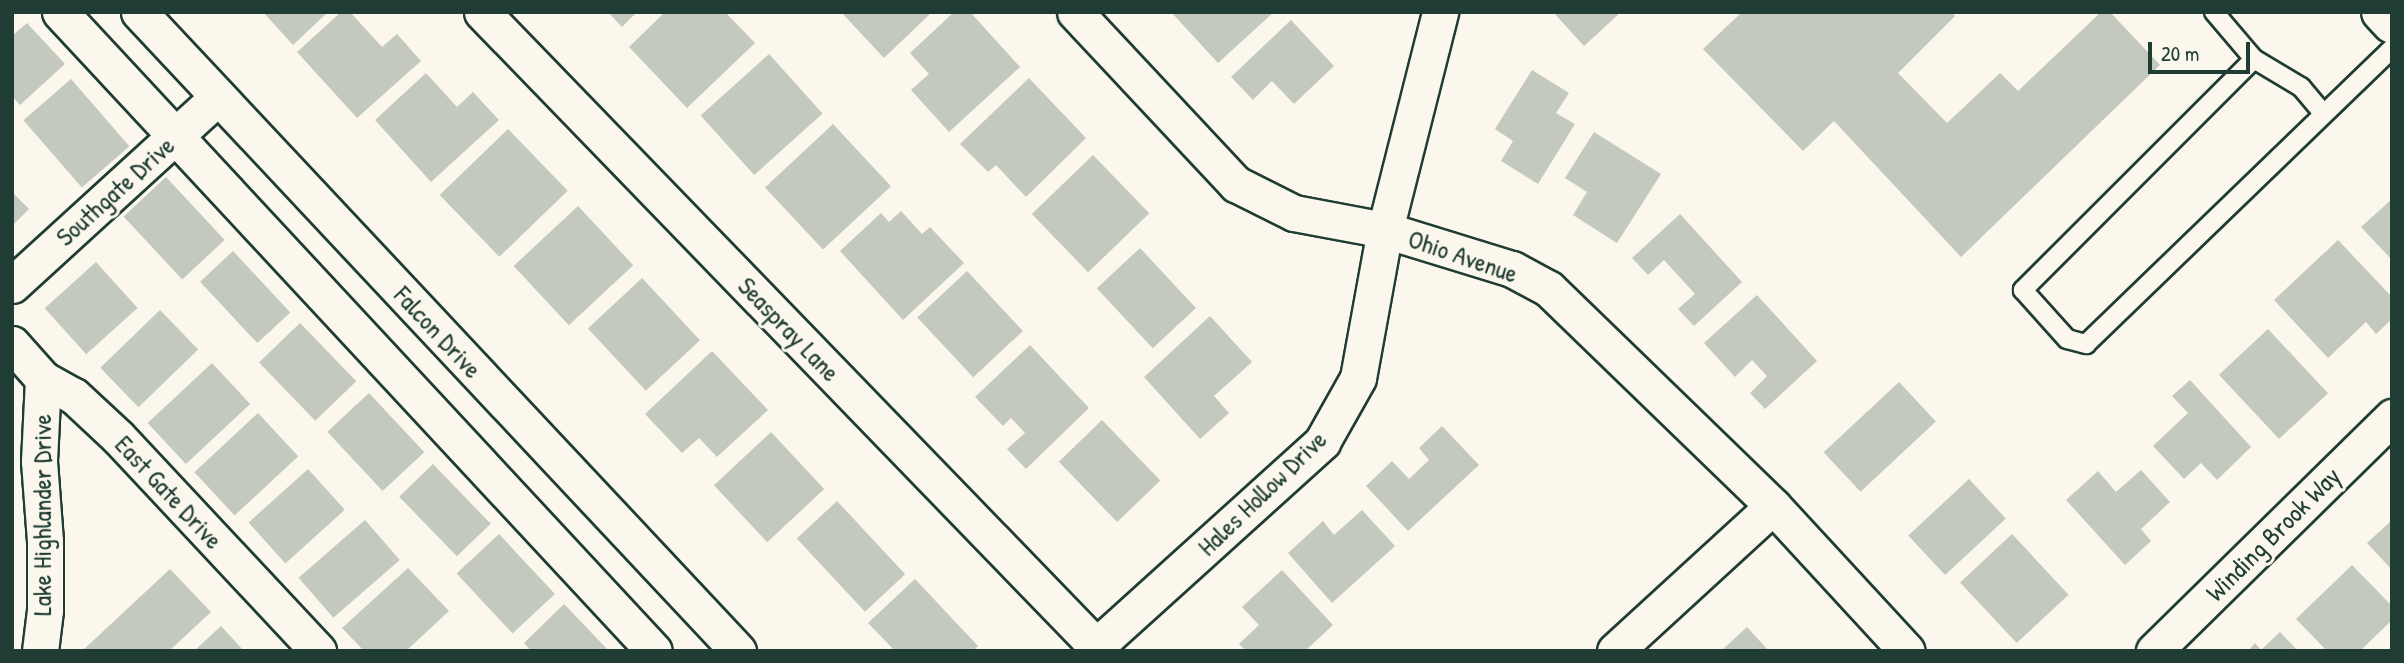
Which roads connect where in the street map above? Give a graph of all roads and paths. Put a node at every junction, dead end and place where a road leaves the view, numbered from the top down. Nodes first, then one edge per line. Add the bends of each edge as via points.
1 (60, 12) edge
2 (139, 12) edge
3 (482, 12) edge
4 (1075, 12) edge
5 (1440, 12) edge
6 (2214, 12) edge
7 (2381, 12) edge
8 (2392, 24) edge
9 (2392, 49) edge
10 (2254, 59) junction
11 (218, 97) junction
12 (2324, 114) junction
13 (175, 136) junction
14 (1385, 230) junction
15 (12, 285) edge
16 (12, 344) edge
17 (43, 379) junction
18 (2392, 417) edge
19 (1773, 506) junction
20 (1094, 648) edge
21 (40, 651) edge
22 (318, 651) edge
23 (654, 651) edge
24 (738, 651) edge
25 (1615, 651) edge
26 (1907, 651) edge
27 (2154, 651) edge

1 - 13 street
2 - 11 street, Falcon Drive
3 - 20 street, Seaspray Lane
4 - 14 street, Ohio Avenue via 1236,184 1294,213
5 - 14 street, Hales Hollow Drive
6 - 10 lane
7 - 8 street
9 - 12 lane
10 - 12 lane via 2301,87
10 - 12 lane via 2023,290 2067,339 2086,344
11 - 13 street, Southgate Drive
11 - 24 street, Falcon Drive
13 - 15 street, Southgate Drive
13 - 23 street
14 - 19 street, Ohio Avenue via 1512,269 1549,289
14 - 20 street, Hales Hollow Drive via 1358,378 1322,442
16 - 17 street, East Gate Drive
17 - 21 street, Lake Highlander Drive via 39,461 45,610
17 - 22 street, East Gate Drive via 74,396 118,437
18 - 27 street, Winding Brook Way
19 - 25 street
19 - 26 street, Ohio Avenue

